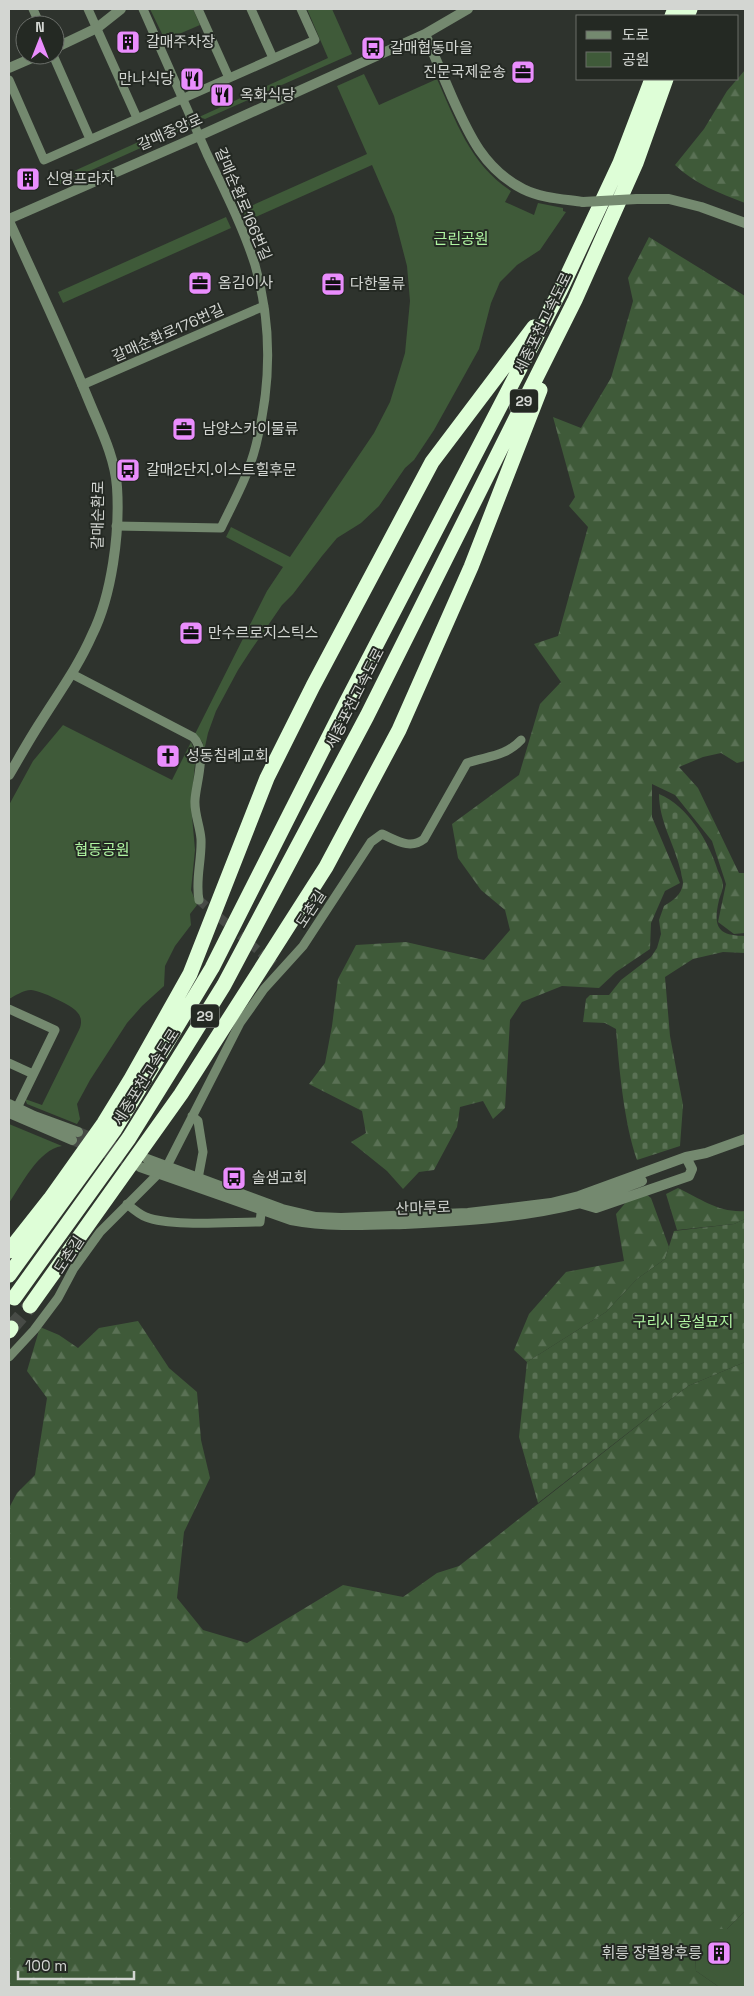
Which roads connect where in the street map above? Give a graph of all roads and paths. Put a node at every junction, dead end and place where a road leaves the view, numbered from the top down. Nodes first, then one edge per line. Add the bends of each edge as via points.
1 (88, 9) edge
2 (121, 9) edge
3 (143, 9) edge
4 (198, 9) edge
5 (251, 9) edge
6 (301, 9) edge
7 (468, 9) edge
8 (97, 28) junction
9 (425, 34) junction
10 (65, 43) edge
11 (273, 58) junction
12 (58, 65) edge
13 (229, 78) junction
14 (9, 80) edge
15 (652, 80) edge
16 (666, 80) edge
17 (182, 98) junction
18 (137, 118) junction
19 (200, 136) junction
20 (90, 139) junction
21 (9, 220) edge
22 (745, 223) edge
23 (560, 291) junction
24 (575, 300) junction
25 (264, 306) junction
26 (82, 385) junction
27 (116, 526) junction
28 (72, 674) junction
29 (521, 740) dead end
30 (9, 775) edge
31 (199, 900) dead end
32 (9, 1009) edge
33 (9, 1063) edge
34 (33, 1074) junction
35 (12, 1108) edge
36 (192, 1116) junction
37 (75, 1136) tunnel mouth
38 (745, 1139) edge
39 (688, 1160) junction
40 (167, 1166) junction
41 (158, 1174) junction
42 (197, 1183) junction
43 (127, 1204) junction
44 (262, 1206) junction
45 (9, 1251) edge
46 (9, 1275) edge
47 (14, 1298) tunnel mouth
48 (30, 1306) tunnel mouth
49 (9, 1357) edge

1 - 8 street
2 - 8 street
3 - 17 street, 갈매순환로166번길
4 - 13 street
5 - 11 street
6 - 11 street via 315,40
7 - 9 street, 갈매중앙로
8 - 10 street
8 - 18 street
9 - 19 street, 갈매중앙로
9 - 22 street, bridge via 468,133 486,161 524,189 548,197 582,202 669,199
11 - 13 street
12 - 20 street
13 - 17 street
14 - 20 street via 44,160
15 - 23 highway, 세종포천고속도로 / 29 via 620,163
16 - 24 highway, 세종포천고속도로 / 29 via 636,162
17 - 18 street
17 - 19 street, 갈매순환로166번길
18 - 20 street
19 - 21 street, 갈매중앙로
19 - 25 street, 갈매순환로166번길 via 247,244
21 - 26 street, 갈매순환로
23 - 45 highway via 432,462 267,778 190,974 104,1123
23 - 46 highway, 세종포천고속도로 / 29 via 212,968 115,1128
24 - 47 highway, 세종포천고속도로 / 29 via 367,716 224,985 129,1138
24 - 48 highway via 471,567 399,730 326,867 181,1094
25 - 26 street, 갈매순환로176번길
25 - 27 street, 갈매순환로166번길 via 267,376 264,409 247,473 221,528
26 - 27 street, 갈매순환로 via 109,448 117,486
27 - 28 street, 갈매순환로 via 104,602 93,634
28 - 30 street, 갈매순환로
28 - 31 street via 197,742 200,754 195,802 201,838
29 - 36 street, 도촌길 via 512,749 467,763 419,843 410,845 382,834 372,842 303,946 278,967 240,1023
32 - 34 street via 55,1030
33 - 34 street
34 - 35 street
35 - 37 street
36 - 40 street, 도촌길
36 - 42 street via 198,1121 203,1152
38 - 39 street, 산마루로
39 - 44 street, 산마루로 via 551,1203 468,1213 342,1218 316,1217
39 - 44 street, 산마루로 via 579,1203 538,1212 462,1221 342,1226 315,1224 291,1220
40 - 41 street, 산마루로 via 144,1163
40 - 42 street, 산마루로
41 - 42 street, 산마루로
41 - 43 street, 도촌길
42 - 44 street, 산마루로
43 - 44 street via 146,1217 186,1222 260,1222
43 - 49 street, 도촌길 via 100,1232 74,1268 58,1298

